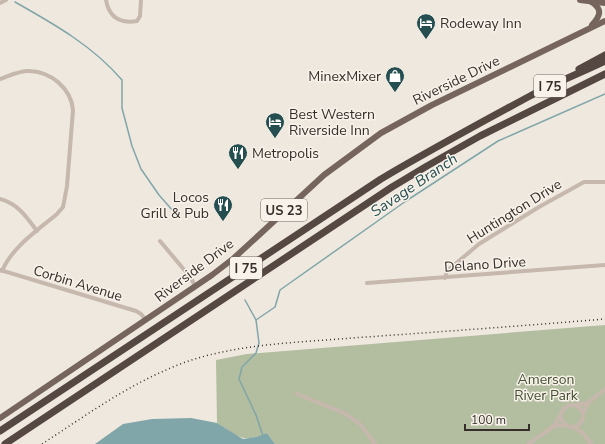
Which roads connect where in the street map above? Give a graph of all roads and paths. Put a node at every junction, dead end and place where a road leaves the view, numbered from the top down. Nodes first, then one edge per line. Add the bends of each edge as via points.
1 (6, 0) edge
2 (106, 0) edge
3 (141, 0) edge
4 (580, 0) edge
5 (590, 1) junction
6 (0, 3) edge
7 (605, 3) edge
8 (605, 21) edge
9 (589, 28) junction
10 (605, 55) edge
11 (605, 61) edge
12 (605, 74) edge
13 (605, 78) edge
14 (0, 79) edge
15 (592, 81) junction
16 (550, 86) junction
17 (605, 182) edge
18 (0, 199) edge
19 (37, 231) junction
20 (160, 241) dead end
21 (605, 265) edge
22 (1, 270) edge
23 (444, 278) junction
24 (367, 283) dead end
25 (196, 286) junction
26 (146, 320) junction
27 (605, 389) edge
28 (298, 394) dead end
29 (588, 403) junction
30 (575, 405) junction
31 (561, 414) junction
32 (583, 414) junction
33 (0, 418) edge
34 (582, 421) junction
35 (566, 425) junction
36 (554, 426) junction
37 (573, 427) junction
38 (0, 431) edge
39 (583, 433) junction
40 (5, 444) edge
41 (375, 444) edge
42 (528, 444) edge
43 (591, 444) edge

1 - 6 street
2 - 3 street via 108,12 115,19 133,22 140,16
4 - 5 main road
5 - 7 main road
5 - 9 main road via 599,12 598,18
8 - 9 main road, Riverside Drive / US 23
9 - 25 main road, Riverside Drive / US 23 via 432,105 381,133 324,175 234,258
10 - 16 highway
11 - 16 highway, I 75
12 - 15 highway, I 75
13 - 15 highway
14 - 19 street via 30,71 54,79 67,91 72,103 67,186 63,207
15 - 40 highway, I 75 via 480,136 421,169
16 - 38 highway, I 75 via 381,179
17 - 23 street, Huntington Drive via 584,182 532,211 479,244 447,271
18 - 19 street via 12,203
19 - 22 street via 11,255
20 - 25 street
21 - 23 street, Delano Drive
22 - 26 street, Corbin Avenue via 136,312
23 - 24 street, Delano Drive
25 - 26 main road, Riverside Drive / US 23
26 - 33 main road, Riverside Drive / US 23
27 - 29 street
28 - 41 street via 344,413 360,424
29 - 30 street
29 - 32 street
30 - 31 street via 566,406
30 - 32 street via 582,409
31 - 35 street
31 - 36 street
32 - 34 street
34 - 37 street
34 - 39 street
35 - 36 street
35 - 37 street
36 - 42 street
37 - 39 street
39 - 43 street

